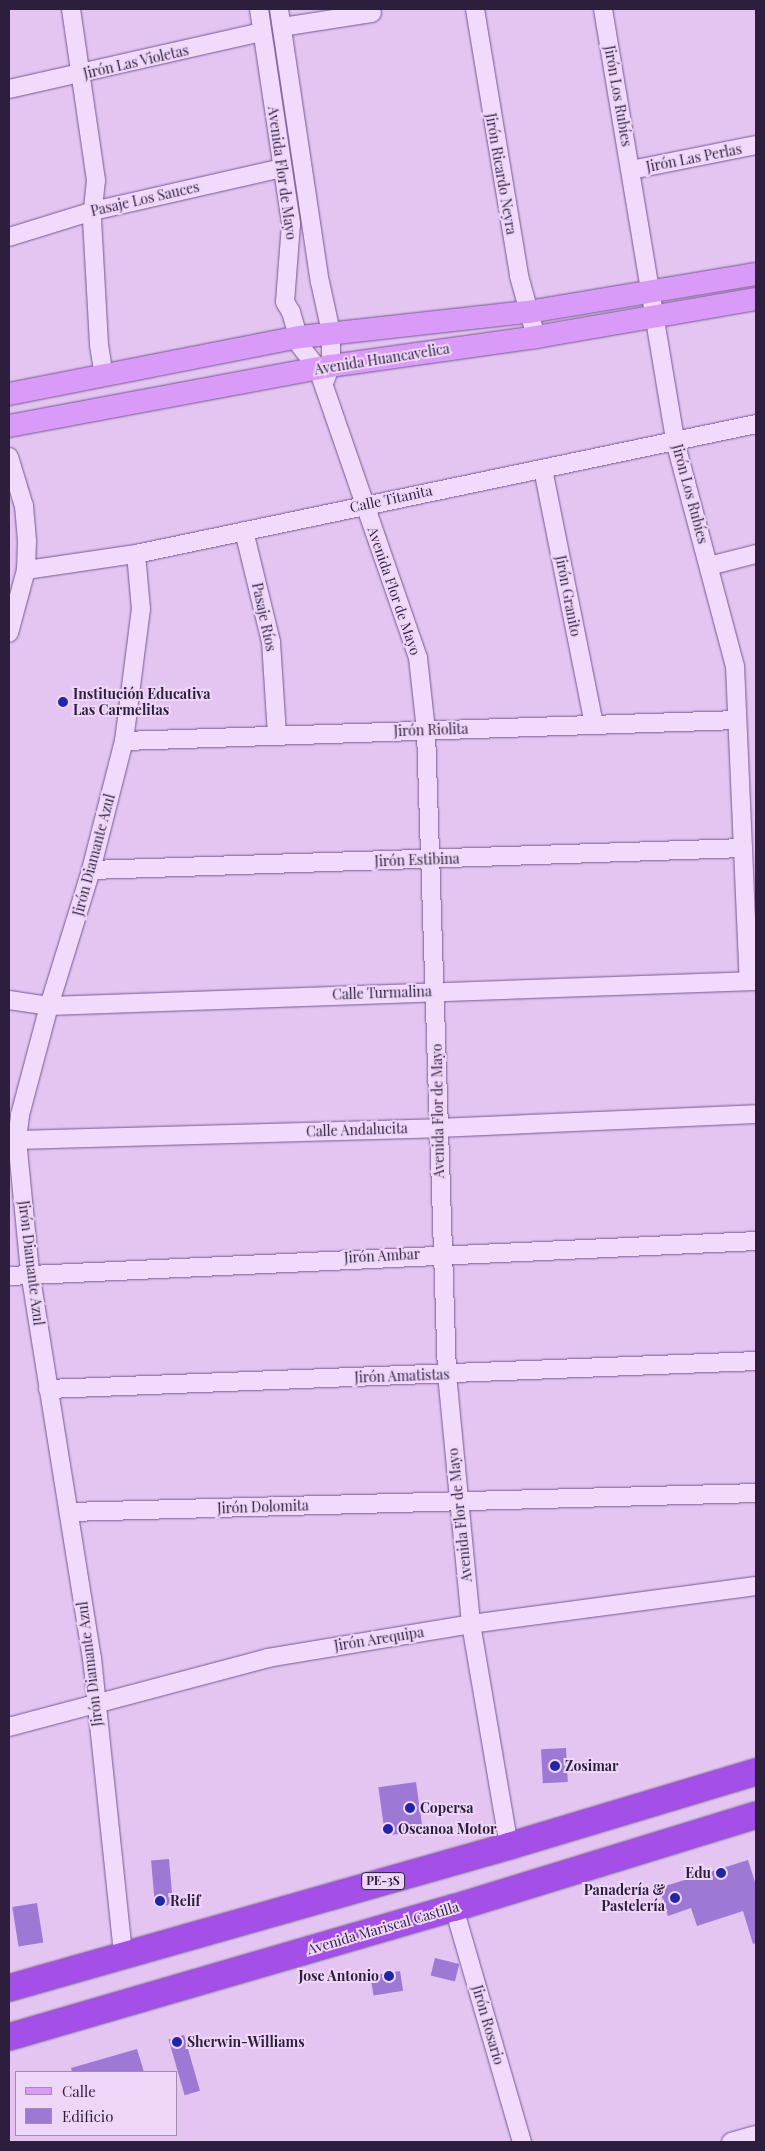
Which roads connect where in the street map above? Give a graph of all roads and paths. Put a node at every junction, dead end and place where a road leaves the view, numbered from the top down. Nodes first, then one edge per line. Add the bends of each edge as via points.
1 (71, 9) edge
2 (259, 9) edge
3 (279, 9) edge
4 (475, 9) edge
5 (603, 9) edge
6 (372, 13) dead end
7 (282, 27) junction
8 (262, 32) junction
9 (80, 75) junction
10 (9, 90) edge
11 (756, 145) edge
12 (282, 168) junction
13 (631, 170) junction
14 (93, 211) junction
15 (9, 237) edge
16 (756, 274) edge
17 (650, 292) junction
18 (756, 298) edge
19 (528, 312) junction
20 (654, 318) junction
21 (331, 332) junction
22 (300, 337) junction
23 (536, 337) junction
24 (324, 374) junction
25 (104, 377) junction
26 (9, 394) edge
27 (756, 424) edge
28 (9, 426) edge
29 (675, 441) junction
30 (9, 457) edge
31 (543, 468) junction
32 (363, 505) junction
33 (244, 531) junction
34 (136, 554) junction
35 (756, 554) edge
36 (709, 566) junction
37 (26, 570) junction
38 (9, 633) edge
39 (738, 720) junction
40 (594, 724) junction
41 (426, 731) junction
42 (277, 734) junction
43 (124, 741) junction
44 (743, 848) junction
45 (429, 860) junction
46 (91, 870) junction
47 (753, 981) edge
48 (434, 991) junction
49 (9, 1000) edge
50 (49, 1006) junction
51 (756, 1114) edge
52 (438, 1128) junction
53 (17, 1140) junction
54 (756, 1241) edge
55 (441, 1253) junction
56 (30, 1272) junction
57 (9, 1276) edge
58 (756, 1361) edge
59 (447, 1374) junction
60 (48, 1389) junction
61 (756, 1493) edge
62 (458, 1501) junction
63 (68, 1512) junction
64 (756, 1586) edge
65 (471, 1624) junction
66 (95, 1703) junction
67 (9, 1727) edge
68 (756, 1772) edge
69 (756, 1815) edge
70 (509, 1846) junction
71 (454, 1908) junction
72 (123, 1953) junction
73 (9, 1988) edge
74 (9, 2037) edge
75 (756, 2135) edge
76 (522, 2142) edge
77 (731, 2142) edge

1 - 9 street
2 - 8 street, Avenida Flor de Mayo
3 - 7 street, Avenida Flor de Mayo
4 - 19 street, Jirón Ricardo Neyra via 487,94
5 - 13 street, Jirón Los Rubíes
6 - 7 street
7 - 21 street, Avenida Flor de Mayo via 320,282
8 - 9 street, Jirón Las Violetas
8 - 12 street, Avenida Flor de Mayo
9 - 10 street, Jirón Las Violetas
9 - 14 street via 96,180
11 - 13 street, Jirón Las Perlas
12 - 14 street, Pasaje Los Sauces
12 - 22 street, Avenida Flor de Mayo via 291,232 285,302
13 - 17 street, Jirón Los Rubíes
14 - 15 street, Pasaje Los Sauces
14 - 25 street via 99,344
16 - 17 main road, Avenida Huancavelica
17 - 19 main road, Avenida Huancavelica
17 - 20 street, Jirón Los Rubíes
18 - 20 main road, Avenida Huancavelica
19 - 21 main road, Avenida Huancavelica
19 - 23 street, Jirón Ricardo Neyra
20 - 23 main road, Avenida Huancavelica
20 - 29 street, Jirón Los Rubíes
21 - 22 main road, Avenida Huancavelica
21 - 24 street, Avenida Flor de Mayo
22 - 24 street, Avenida Flor de Mayo via 301,346
22 - 25 main road, Avenida Huancavelica
23 - 24 main road, Avenida Huancavelica
24 - 28 main road, Avenida Huancavelica
24 - 32 street, Avenida Flor de Mayo
25 - 26 main road, Avenida Huancavelica
27 - 29 street, Calle Titanita
29 - 31 street, Calle Titanita
29 - 36 street, Jirón Los Rubíes
30 - 37 street via 24,506
31 - 32 street, Calle Titanita
31 - 40 street, Jirón Granito
32 - 33 street, Calle Titanita
32 - 41 street, Avenida Flor de Mayo via 418,658
33 - 34 street, Calle Titanita
33 - 42 street, Pasaje Ríos via 271,642
34 - 37 street, Calle Titanita
34 - 43 street, Jirón Diamante Azul via 141,609
35 - 36 street
36 - 39 street, Jirón Los Rubíes via 735,666
37 - 38 street
39 - 40 street, Jirón Riolita
39 - 44 street, Jirón Los Rubíes
40 - 41 street, Jirón Riolita
41 - 42 street, Jirón Riolita
41 - 45 street, Avenida Flor de Mayo
42 - 43 street, Jirón Riolita
43 - 46 street, Jirón Diamante Azul
44 - 45 street, Jirón Estibina
44 - 47 street, Jirón Los Rubíes
45 - 46 street, Jirón Estibina
45 - 48 street, Avenida Flor de Mayo
46 - 50 street, Jirón Diamante Azul
47 - 48 street, Calle Turmalina
48 - 50 street, Calle Turmalina
48 - 52 street, Avenida Flor de Mayo
49 - 50 street, Calle Turmalina
50 - 53 street, Jirón Diamante Azul via 20,1115
51 - 52 street, Calle Andalucita
52 - 53 street, Calle Andalucita
52 - 55 street, Avenida Flor de Mayo
53 - 56 street, Jirón Diamante Azul
54 - 55 street, Jirón Ambar
55 - 56 street, Jirón Ambar
55 - 59 street, Avenida Flor de Mayo
56 - 57 street, Jirón Ambar
56 - 60 street, Jirón Diamante Azul
58 - 59 street, Jirón Amatistas
59 - 60 street, Jirón Amatistas
59 - 62 street, Avenida Flor de Mayo
60 - 63 street, Jirón Diamante Azul
61 - 62 street, Jirón Dolomita
62 - 63 street, Jirón Dolomita
62 - 65 street, Avenida Flor de Mayo
63 - 66 street, Jirón Diamante Azul via 92,1659
64 - 65 street, Jirón Arequipa
65 - 66 street, Jirón Arequipa via 268,1658
65 - 70 street, Avenida Flor de Mayo
66 - 67 street, Jirón Arequipa
66 - 72 street, Jirón Diamante Azul
68 - 70 highway, PE-3S
69 - 71 highway, Avenida Mariscal Castilla
70 - 72 highway, PE-3S
71 - 74 highway, Avenida Mariscal Castilla
71 - 76 street, Jirón Rosario
72 - 73 highway, PE-3S
75 - 77 street

